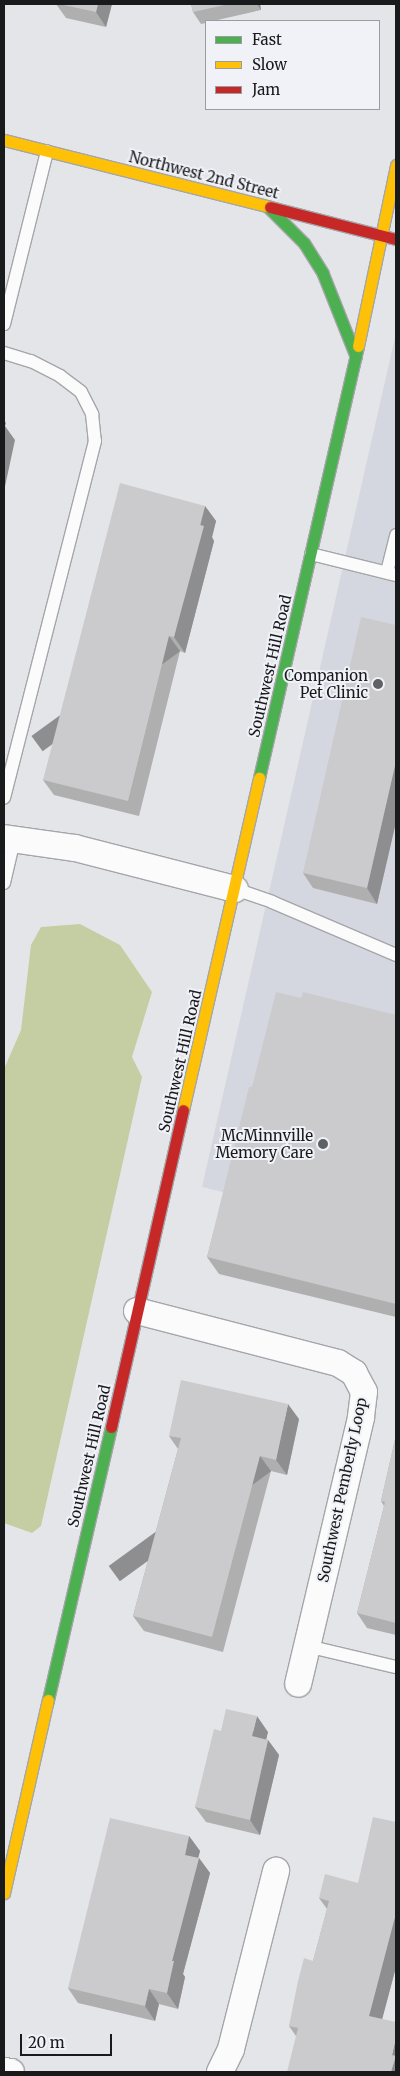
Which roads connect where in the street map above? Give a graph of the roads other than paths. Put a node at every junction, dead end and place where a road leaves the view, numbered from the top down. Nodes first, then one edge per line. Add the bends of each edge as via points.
1 (4, 140) edge
2 (47, 151) junction
3 (396, 165) edge
4 (267, 206) junction
5 (383, 235) junction
6 (396, 239) edge
7 (4, 324) edge
8 (4, 353) edge
9 (356, 356) junction
10 (396, 535) edge
11 (311, 554) junction
12 (392, 574) edge
13 (4, 798) edge
14 (9, 839) edge
15 (4, 882) edge
16 (234, 888) junction
17 (396, 955) edge
18 (137, 1311) junction
19 (307, 1646) junction
20 (396, 1667) edge
21 (298, 1684) dead end
22 (276, 1871) dead end
23 (4, 1893) edge
24 (4, 2071) edge
25 (11, 2072) edge
26 (220, 2072) edge

1 - 2 street, Northwest 2nd Street
2 - 4 street, Northwest 2nd Street
2 - 7 lane
3 - 5 street, Southwest Hill Road
4 - 5 street, Northwest 2nd Street
4 - 9 street via 304,243 323,274
5 - 6 street, Northwest 2nd Street
5 - 9 street, Southwest Hill Road
8 - 13 lane via 31,361 60,376 81,392 92,414 95,441
9 - 11 street, Southwest Hill Road
10 - 12 lane
11 - 12 lane
11 - 16 street, Southwest Hill Road
14 - 15 lane
14 - 16 street via 75,848
16 - 17 lane
16 - 18 street, Southwest Hill Road
18 - 19 street, Southwest Pemberly Loop via 338,1363 354,1373 364,1392 361,1418
18 - 23 street, Southwest Hill Road
19 - 20 lane
19 - 21 street, Southwest Pemberly Loop
22 - 26 street via 230,2049
24 - 25 street

